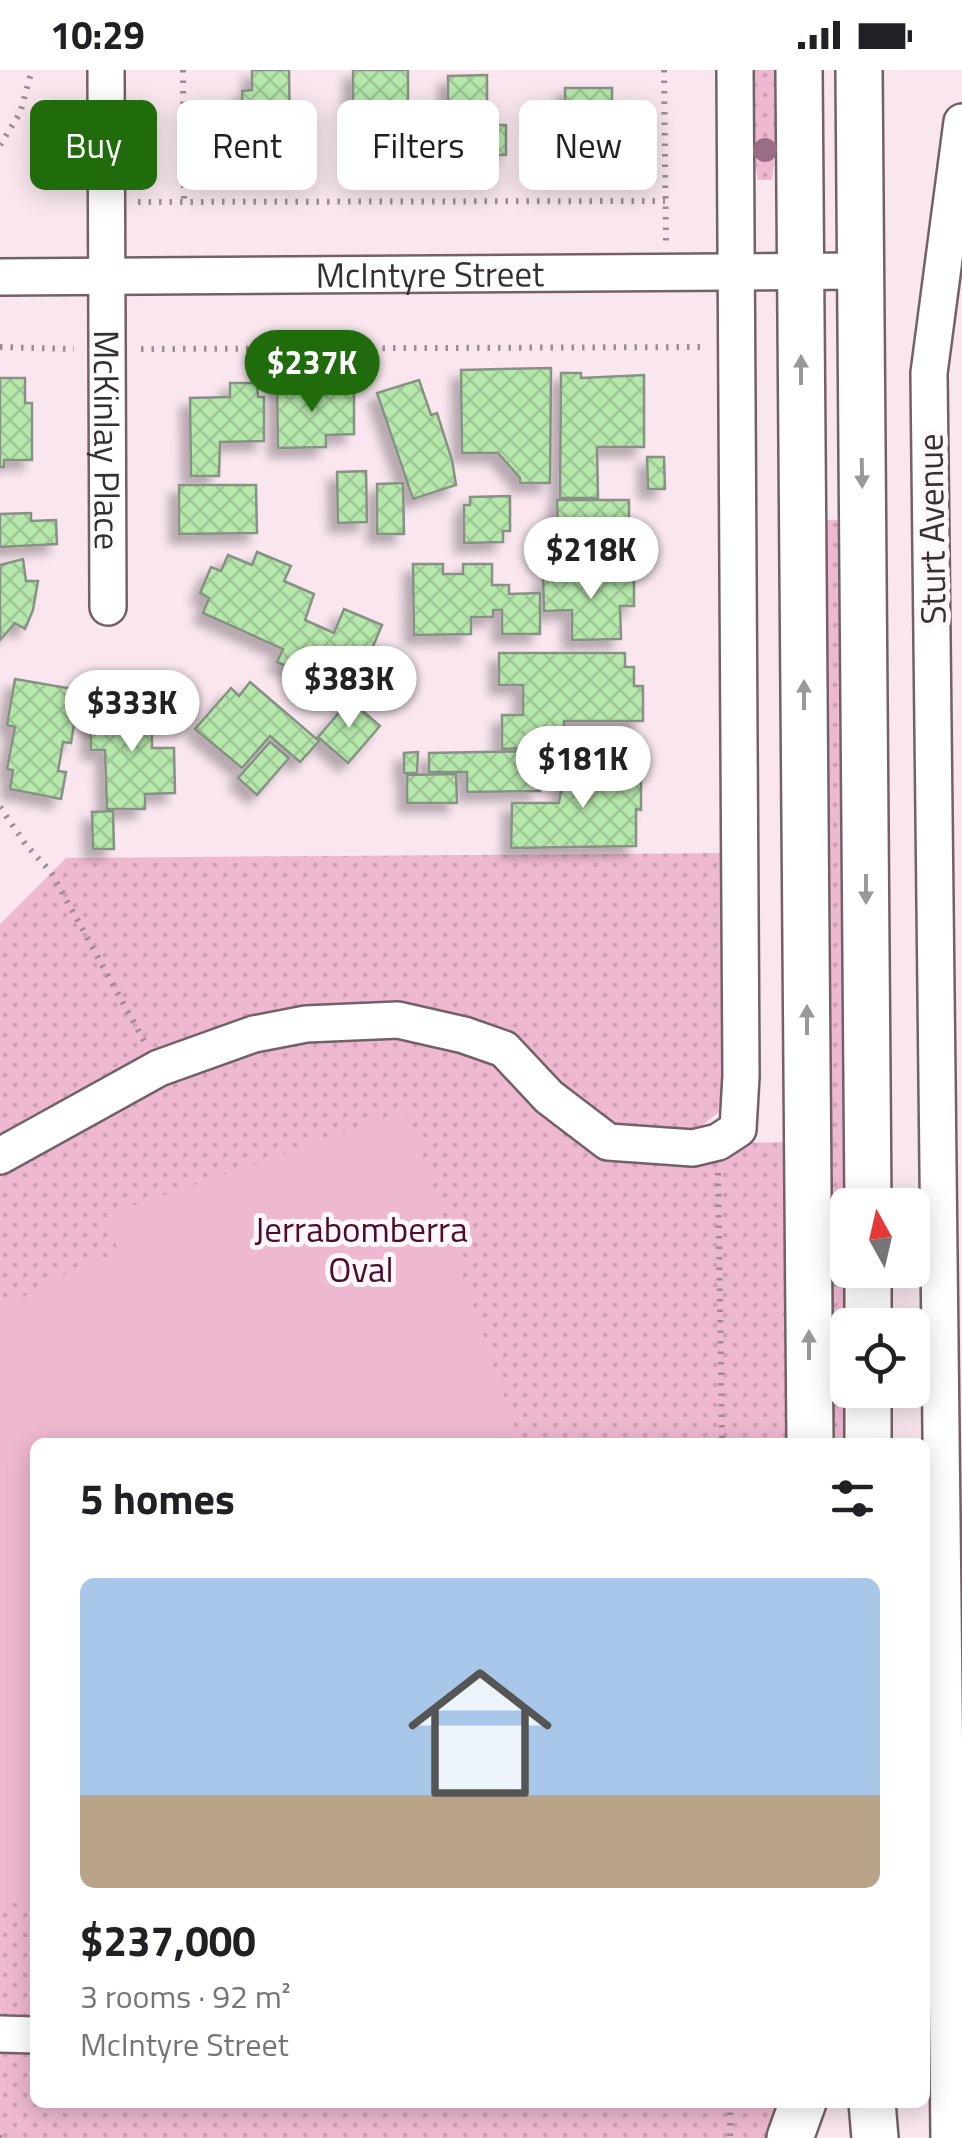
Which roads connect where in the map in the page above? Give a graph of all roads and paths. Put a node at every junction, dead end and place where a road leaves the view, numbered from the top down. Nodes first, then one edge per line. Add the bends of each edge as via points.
1 (32, 70) edge
2 (106, 70) edge
3 (183, 70) edge
4 (664, 70) edge
5 (735, 70) edge
6 (798, 70) edge
7 (859, 70) edge
8 (962, 122) edge
9 (0, 145) edge
10 (665, 200) junction
11 (107, 202) junction
12 (184, 203) junction
13 (800, 271) junction
14 (860, 271) junction
15 (667, 272) junction
16 (737, 272) junction
17 (107, 274) junction
18 (0, 276) edge
19 (0, 347) edge
20 (709, 347) dead end
21 (107, 349) junction
22 (108, 607) dead end
23 (0, 807) edge
24 (158, 1068) junction
25 (950, 1068) edge
26 (0, 1156) edge
27 (868, 1188) edge
28 (868, 1408) edge
29 (810, 1438) edge
30 (868, 1438) edge
31 (954, 1876) edge
32 (0, 2034) edge
33 (30, 2035) edge
34 (730, 2108) edge
35 (801, 2108) edge
36 (820, 2108) edge
37 (856, 2108) edge
38 (872, 2108) edge
39 (730, 2138) edge
40 (790, 2138) edge
41 (823, 2138) edge
42 (858, 2138) edge
43 (875, 2138) edge
44 (950, 2138) edge

1 - 9 path via 20,113
2 - 11 street, McKinlay Place
3 - 12 path
4 - 10 path
5 - 16 street
6 - 13 main road
7 - 14 main road, Sturt Avenue
8 - 25 street, Sturt Avenue via 928,373
10 - 12 path
10 - 15 path
11 - 12 path
11 - 17 street, McKinlay Place
13 - 14 street, McIntyre Street
13 - 16 street, McIntyre Street
29 -> 13 main road
14 -> 27 main road, Sturt Avenue
15 - 16 street, McIntyre Street
15 - 17 street, McIntyre Street
16 - 24 street via 738,1129 693,1148 608,1142 549,1098 504,1050 398,1020 254,1034
17 - 18 street, McIntyre Street
17 - 21 street, McKinlay Place
19 - 21 path
20 - 21 path
21 - 22 street, McKinlay Place
23 - 24 path via 51,872
24 - 26 street
25 - 31 street, Sturt Avenue
28 - 30 main road
31 - 44 street, Sturt Avenue
32 - 33 street
34 - 39 path
35 - 40 main road
36 - 41 main road
37 - 42 main road
38 - 43 main road

